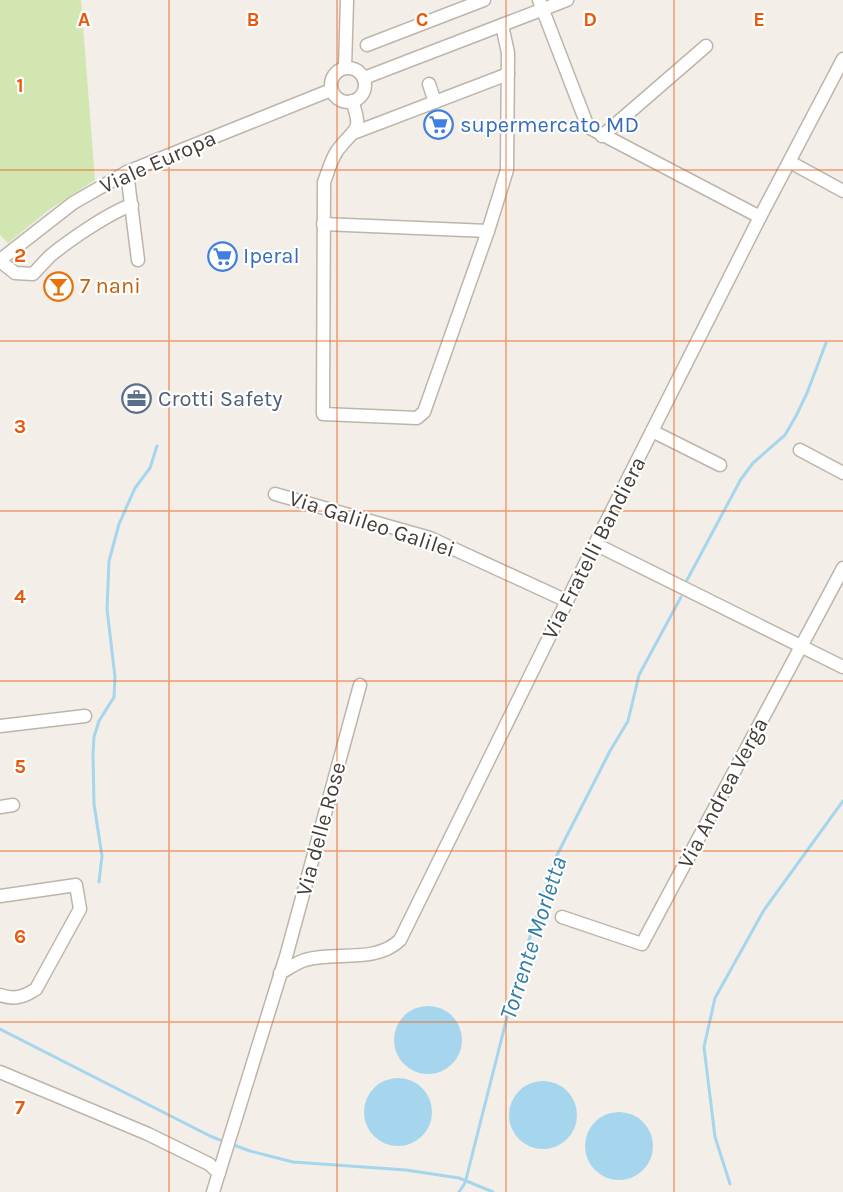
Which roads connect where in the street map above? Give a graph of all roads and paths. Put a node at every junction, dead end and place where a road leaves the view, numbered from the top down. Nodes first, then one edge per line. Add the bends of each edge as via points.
1 (347, 0) edge
2 (484, 0) edge
3 (567, 0) edge
4 (541, 5) edge
5 (502, 25) junction
6 (367, 45) dead end
7 (706, 46) dead end
8 (843, 59) edge
9 (345, 68) junction
10 (508, 74) junction
11 (364, 78) junction
12 (429, 84) dead end
13 (331, 90) junction
14 (352, 101) junction
15 (435, 102) junction
16 (356, 132) junction
17 (602, 136) junction
18 (790, 162) junction
19 (127, 171) junction
20 (843, 191) edge
21 (132, 205) junction
22 (760, 217) junction
23 (323, 224) junction
24 (489, 231) junction
25 (0, 260) edge
26 (138, 260) dead end
27 (652, 431) junction
28 (800, 450) dead end
29 (720, 465) dead end
30 (843, 473) edge
31 (275, 494) dead end
32 (595, 544) junction
33 (843, 568) edge
34 (567, 601) junction
35 (801, 646) junction
36 (843, 667) edge
37 (360, 685) dead end
38 (85, 716) dead end
39 (0, 726) edge
40 (13, 805) dead end
41 (0, 807) edge
42 (0, 896) edge
43 (562, 918) dead end
44 (280, 973) junction
45 (0, 995) edge
46 (0, 1072) edge
47 (219, 1173) junction
48 (213, 1192) edge

1 - 9 street
2 - 6 street
3 - 4 street
4 - 5 street
4 - 17 street via 588,128
5 - 10 street
5 - 11 street
7 - 17 street
8 - 18 street, Via Fratelli Bandiera
9 - 11 street via 356,70
9 - 13 street via 332,78
10 - 15 street
10 - 24 street via 507,170
11 - 14 street via 361,95
12 - 15 street
13 - 14 street via 337,98
13 - 19 street, Viale Europa
14 - 16 street via 358,119
15 - 16 street
16 - 23 street via 338,151 324,182
17 - 22 street
18 - 20 street
18 - 22 street, Via Fratelli Bandiera
19 - 21 street
19 - 25 street, Viale Europa via 73,203
21 - 25 street via 83,233 50,256 33,274 15,273
21 - 26 street
22 - 27 street, Via Fratelli Bandiera
23 - 24 street
23 - 24 street via 323,414 417,418 424,412
27 - 29 street
27 - 32 street, Via Fratelli Bandiera
28 - 30 street
31 - 34 street, Via Galileo Galilei via 430,538
32 - 34 street, Via Fratelli Bandiera
32 - 35 street
33 - 35 street, Via Andrea Verga
34 - 44 street, Via Fratelli Bandiera via 400,940 369,954 305,960
35 - 36 street
35 - 43 street, Via Andrea Verga via 642,944
37 - 44 street, Via delle Rose
38 - 39 street
40 - 41 street
42 - 45 street via 76,885 80,909 36,989 24,997
44 - 47 street, Via delle Rose
46 - 47 street via 148,1134 209,1164
47 - 48 street, Via delle Rose

